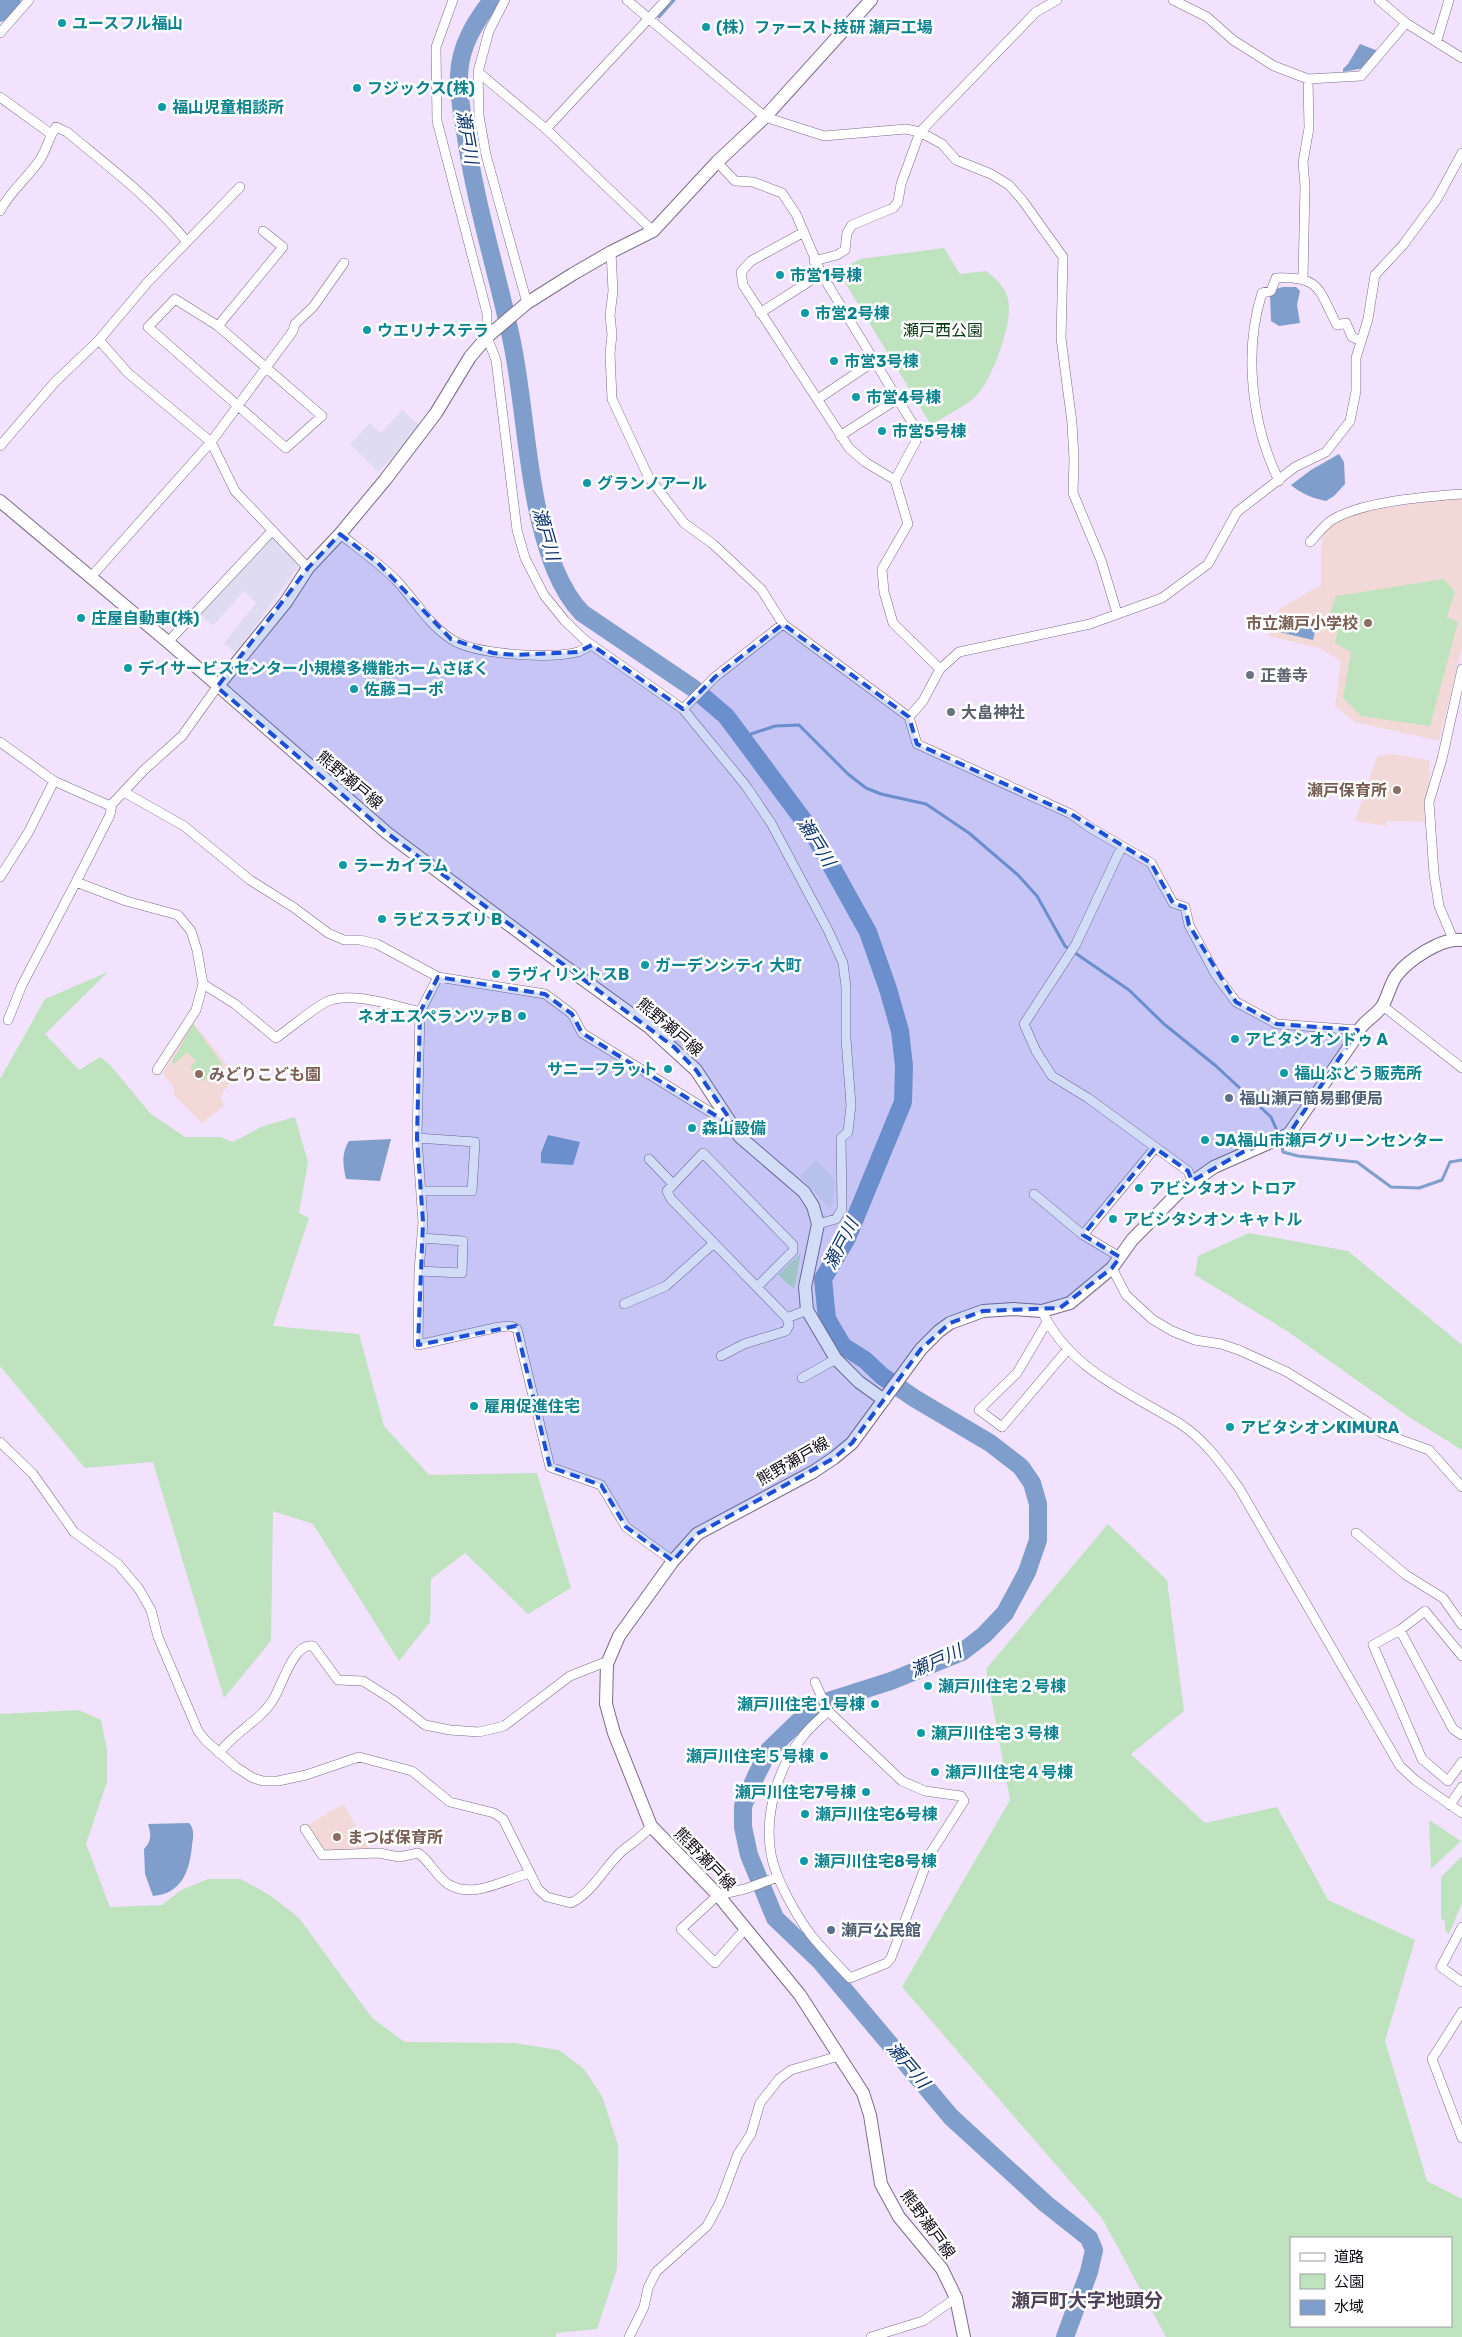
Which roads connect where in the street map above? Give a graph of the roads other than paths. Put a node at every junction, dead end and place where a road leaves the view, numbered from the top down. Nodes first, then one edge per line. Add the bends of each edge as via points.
1 (28, 0) edge
2 (453, 0) edge
3 (505, 0) edge
4 (628, 0) edge
5 (666, 0) edge
6 (871, 0) edge
7 (1057, 0) edge
8 (1174, 0) edge
9 (1379, 0) edge
10 (1449, 0) edge
11 (648, 18) junction
12 (1406, 23) junction
13 (0, 33) edge
14 (1437, 40) junction
15 (1462, 58) edge
16 (478, 72) junction
17 (1308, 79) junction
18 (0, 97) edge
19 (765, 117) junction
20 (546, 129) junction
21 (920, 132) junction
22 (51, 134) junction
23 (1462, 153) edge
24 (717, 162) junction
25 (240, 187) dead end
26 (0, 211) edge
27 (263, 231) dead end
28 (653, 232) junction
29 (804, 232) junction
30 (187, 242) junction
31 (611, 252) junction
32 (814, 261) junction
33 (344, 264) dead end
34 (816, 277) dead end
35 (1303, 278) junction
36 (525, 305) junction
37 (760, 313) junction
38 (218, 326) junction
39 (490, 335) junction
40 (99, 340) junction
41 (1361, 341) junction
42 (870, 364) dead end
43 (266, 366) junction
44 (818, 399) junction
45 (894, 401) dead end
46 (238, 406) junction
47 (840, 436) junction
48 (211, 442) junction
49 (0, 446) edge
50 (895, 480) junction
51 (1279, 481) junction
52 (1462, 494) edge
53 (0, 502) edge
54 (272, 531) junction
55 (340, 534) junction
56 (1310, 542) dead end
57 (308, 568) junction
58 (90, 578) junction
59 (1118, 613) junction
60 (783, 624) junction
61 (168, 642) junction
62 (592, 645) junction
63 (1462, 668) edge
64 (940, 669) junction
65 (217, 687) junction
66 (685, 708) junction
67 (909, 717) junction
68 (0, 742) edge
69 (54, 781) junction
70 (124, 792) junction
71 (112, 804) junction
72 (1122, 846) junction
73 (0, 877) edge
74 (76, 882) junction
75 (1458, 939) edge
76 (438, 976) junction
77 (203, 984) junction
78 (1383, 1006) junction
79 (420, 1012) junction
80 (8, 1020) dead end
81 (1358, 1030) junction
82 (1462, 1068) edge
83 (157, 1070) dead end
84 (731, 1120) junction
85 (417, 1138) junction
86 (1155, 1148) junction
87 (649, 1160) dead end
88 (1192, 1181) junction
89 (673, 1184) junction
90 (421, 1190) junction
91 (1034, 1194) dead end
92 (818, 1224) junction
93 (1083, 1235) junction
94 (422, 1238) junction
95 (714, 1243) junction
96 (1120, 1257) junction
97 (1112, 1268) junction
98 (419, 1271) junction
99 (758, 1286) junction
100 (624, 1304) dead end
101 (807, 1310) junction
102 (1044, 1316) junction
103 (787, 1318) junction
104 (1068, 1349) junction
105 (721, 1356) dead end
106 (836, 1359) junction
107 (802, 1378) dead end
108 (886, 1397) junction
109 (0, 1442) edge
110 (1462, 1486) edge
111 (1356, 1534) dead end
112 (673, 1561) junction
113 (1462, 1625) edge
114 (1400, 1630) junction
115 (1462, 1656) edge
116 (607, 1664) junction
117 (815, 1682) dead end
118 (826, 1708) junction
119 (1462, 1735) edge
120 (219, 1752) junction
121 (1462, 1762) edge
122 (1462, 1787) edge
123 (1450, 1805) junction
124 (1462, 1814) edge
125 (651, 1826) junction
126 (305, 1829) dead end
127 (530, 1873) junction
128 (775, 1878) junction
129 (718, 1895) junction
130 (1462, 1927) edge
131 (746, 1928) junction
132 (1462, 1982) edge
133 (1462, 2012) edge
134 (839, 2056) junction
135 (1462, 2138) edge
136 (956, 2298) junction
137 (629, 2337) edge
138 (871, 2337) edge
139 (964, 2337) edge

1 - 13 street
2 - 39 street via 436,47 437,121 485,304
3 - 16 street via 489,31
4 - 11 street
5 - 11 street
6 - 19 main road
7 - 21 street via 1036,12
8 - 17 street via 1207,17 1233,40 1274,66
9 - 12 street
10 - 14 street
11 - 19 street
11 - 20 street
12 - 14 street
12 - 17 street via 1361,76
14 - 15 street
16 - 20 street
16 - 36 street via 479,116 486,155
17 - 35 street via 1309,128 1303,162
18 - 22 street
19 - 21 street via 824,136 906,129
19 - 24 main road
20 - 28 street
21 - 32 street via 901,184 898,202 893,208 852,225 847,233 846,250 837,256
21 - 59 street via 942,144 956,160 991,174 1008,185 1062,257 1061,338 1072,432 1073,493 1101,560
22 - 26 street via 40,159
22 - 30 street via 56,127 68,132 166,216
23 - 41 street via 1437,199 1375,276
24 - 28 main road
24 - 29 street via 735,181 753,182 782,192
25 - 30 street
27 - 38 street via 283,247
28 - 31 main road
29 - 32 street
29 - 37 street via 751,261 741,272 743,285
30 - 40 street
31 - 36 main road
31 - 60 street via 612,399 620,417 648,476 684,523 713,544 761,588
32 - 50 street via 916,429 916,442
33 - 43 street
34 - 37 street
35 - 41 street via 1318,287 1337,326 1346,323 1352,337
35 - 51 street via 1276,278 1271,291 1262,293 1254,325 1254,409 1267,456
36 - 39 main road
37 - 44 street
38 - 43 street
38 - 46 street via 175,299 148,327
39 - 55 main road via 470,357 436,413
39 - 62 street via 496,360 517,530 525,558 544,595 565,621
40 - 48 street via 128,373
40 - 49 street via 55,382
41 - 51 street via 1356,358 1356,391 1350,420 1326,452 1295,467
42 - 44 street
43 - 46 street
43 - 46 street via 322,416 286,448
44 - 47 street
45 - 47 street
46 - 48 street
47 - 50 street via 865,462
48 - 54 street via 236,491
48 - 58 street
50 - 64 street via 908,524 882,568 884,592 893,623
51 - 59 street via 1237,512 1208,564 1162,598
52 - 56 street via 1349,511 1330,521
53 - 58 main road, 熊野瀬戸線
54 - 57 street
54 - 61 street
55 - 57 main road
55 - 62 street via 396,580 420,610 451,640 493,653 511,654 578,652
57 - 65 main road via 286,602
58 - 61 main road, 熊野瀬戸線
59 - 64 street via 1090,624 959,652
60 - 66 street via 712,679
60 - 67 street
61 - 65 main road, 熊野瀬戸線
62 - 66 street
63 - 75 street via 1442,760 1429,802 1439,906
64 - 67 street via 923,701
65 - 70 street via 182,736
65 - 84 main road, 熊野瀬戸線 via 387,833 674,1047 696,1070
66 - 92 street via 771,823 842,963 851,1105 848,1132 841,1138 842,1209 836,1219
67 - 72 street via 917,744 1071,814
68 - 69 street
69 - 71 street
69 - 73 street
70 - 71 street
70 - 76 street via 184,826 250,880 293,906 328,933 344,940 377,944
71 - 74 street via 110,815
72 - 81 street via 1152,863 1174,903 1185,907 1189,925 1216,975 1236,1002 1277,1024
72 - 86 street via 1076,944 1024,1024 1052,1076 1088,1098
74 - 77 street via 126,901 178,915 191,931 198,950
74 - 80 street via 18,993
75 - 78 main road via 1416,956 1395,977
76 - 79 street
76 - 84 street via 545,994 572,1014 582,1033 720,1118
77 - 79 street via 235,1004 276,1038 327,1002 338,999 355,998
77 - 83 street via 196,1010
78 - 81 main road
78 - 82 street
79 - 85 street
81 - 88 main road via 1289,1134 1244,1152
84 - 92 main road, 熊野瀬戸線 via 745,1142 804,1192 813,1206
85 - 90 street
85 - 90 street via 475,1142 472,1192
86 - 88 street via 1188,1171
86 - 93 street
87 - 89 street
88 - 96 main road via 1139,1233
89 - 95 street via 667,1191 671,1199
89 - 99 street via 703,1153 793,1246 793,1251
90 - 94 street
91 - 93 street
92 - 101 main road via 806,1287
93 - 96 street
94 - 98 street
94 - 98 street via 463,1241 462,1273
95 - 99 street
95 - 100 street via 666,1286
96 - 97 main road
97 - 102 main road via 1070,1303
97 - 110 street via 1126,1295 1152,1319 1172,1331 1239,1350 1287,1372 1382,1433 1429,1450
98 - 112 street via 418,1345 499,1327 517,1329 550,1467 601,1485 626,1527
99 - 103 street
101 - 103 street
101 - 106 main road
102 - 104 street
102 - 104 street via 1017,1374 979,1410 1002,1427
102 - 108 main road, 熊野瀬戸線 via 1014,1309 983,1311 950,1323 929,1341
103 - 105 street via 789,1325 786,1331 744,1344
104 - 123 street via 1097,1376 1179,1424 1218,1458 1239,1488 1400,1766
106 - 107 street
106 - 108 main road via 859,1382
108 - 112 main road, 熊野瀬戸線 via 852,1443 834,1458 697,1534
109 - 120 street via 33,1474 74,1532 118,1564 139,1589 151,1610 158,1637 198,1731
111 - 113 street via 1406,1575 1443,1598
112 - 116 main road, 熊野瀬戸線 via 619,1636
114 - 115 street via 1425,1611
114 - 119 street via 1453,1729
114 - 121 street via 1373,1645 1422,1759 1448,1780
116 - 120 street via 570,1676 504,1726 479,1732 460,1731 425,1725 363,1681 338,1680 313,1646 308,1645 300,1648 274,1700
116 - 125 main road, 熊野瀬戸線 via 606,1704 614,1733
117 - 118 street
118 - 128 street via 785,1764 774,1795 770,1844
118 - 128 street via 902,1781 925,1791 961,1796 964,1802 930,1854 887,1963 850,1978 811,1935
120 - 127 street via 252,1778 263,1782 306,1775 360,1756 412,1771 450,1802 494,1813 502,1819
122 - 123 street
123 - 124 street
125 - 127 street via 621,1852 588,1892 571,1903 547,1897 538,1889
125 - 129 main road, 熊野瀬戸線
126 - 127 street via 322,1856 379,1853 399,1857 418,1853 448,1884 459,1887 488,1888
128 - 129 street
129 - 131 main road, 熊野瀬戸線
129 - 131 street via 680,1929 715,1963
130 - 132 street via 1441,1967
131 - 134 main road, 熊野瀬戸線 via 800,1995
133 - 135 street via 1432,2059
134 - 136 main road, 熊野瀬戸線 via 864,2093 881,2184 899,2217 942,2269
134 - 137 street via 791,2070 779,2079 760,2103 751,2134 738,2154 707,2226 656,2272
136 - 138 street via 923,2321
136 - 139 main road, 熊野瀬戸線

